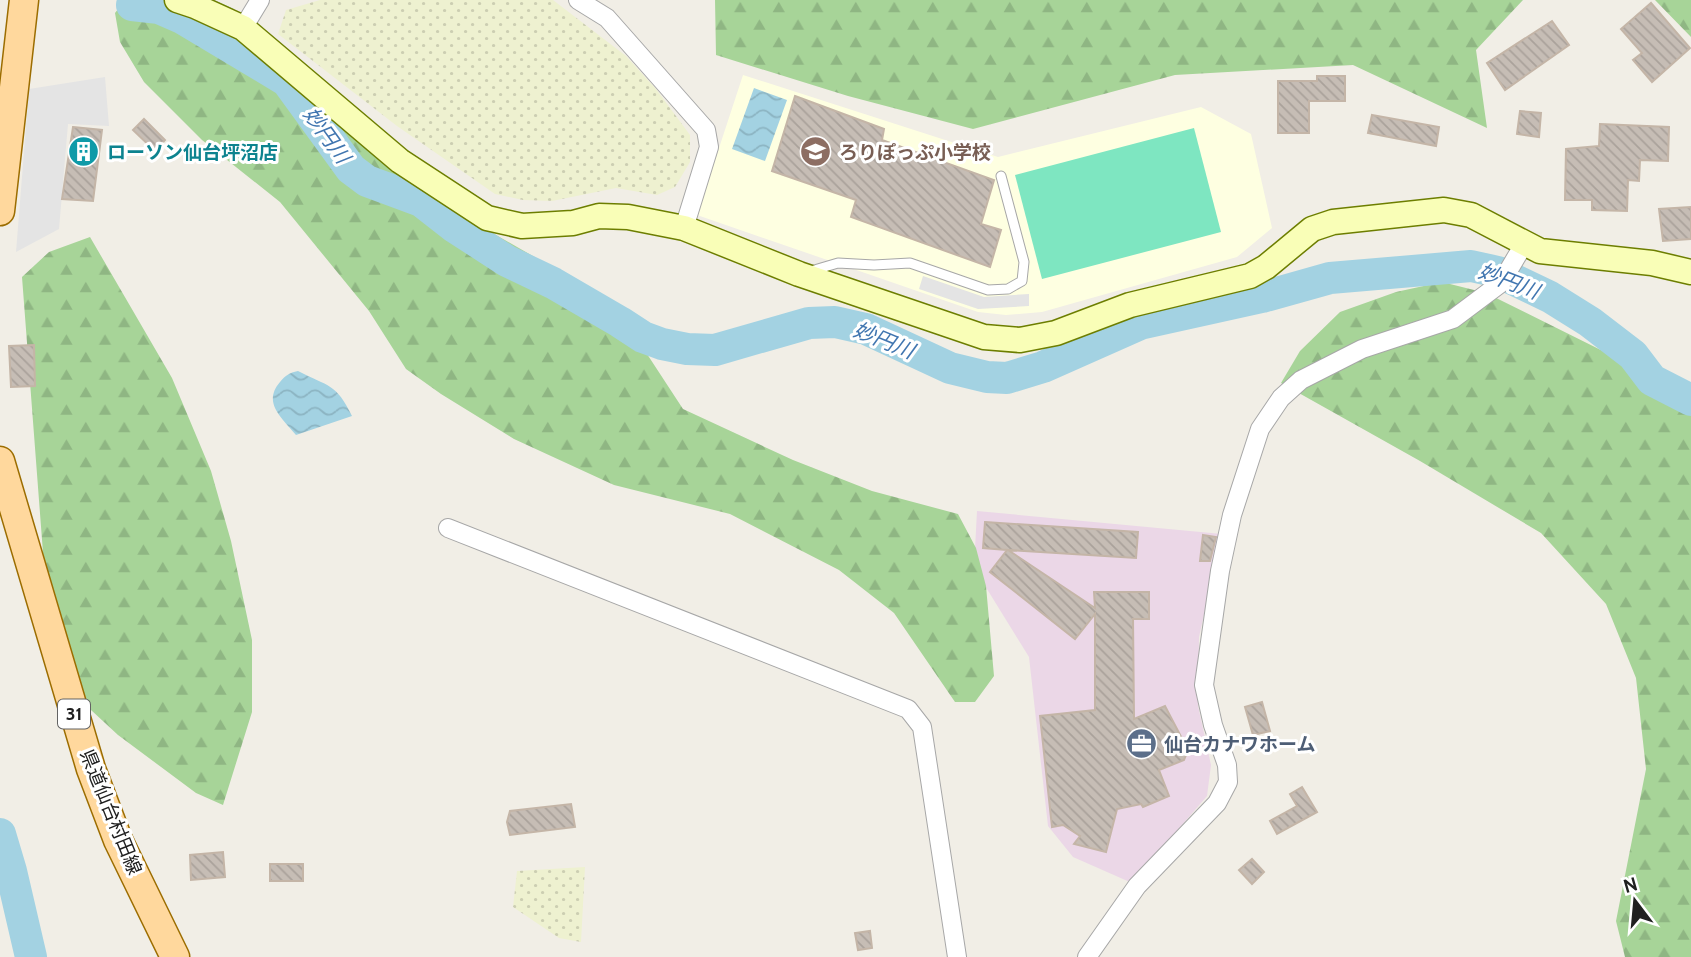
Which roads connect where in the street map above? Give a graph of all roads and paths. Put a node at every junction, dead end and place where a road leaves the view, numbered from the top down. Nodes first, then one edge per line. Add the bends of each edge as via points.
1 (24, 0) edge
2 (177, 0) edge
3 (260, 0) edge
4 (578, 0) edge
5 (243, 28) junction
6 (1001, 176) dead end
7 (0, 211) edge
8 (684, 228) junction
9 (1524, 244) junction
10 (1691, 272) edge
11 (799, 274) junction
12 (0, 461) edge
13 (449, 528) dead end
14 (175, 957) edge
15 (957, 957) edge
16 (1087, 957) edge

1 - 7 main road
2 - 5 street
3 - 5 street
4 - 8 street via 607,18 706,130 709,147
5 - 8 street via 400,161 487,218 534,226 618,216
6 - 11 lane via 1024,262 1022,281 1008,289 988,290 910,263 838,263
8 - 11 street
9 - 10 street via 1540,251 1652,263
9 - 11 street via 1471,215 1444,210 1333,222 1312,229 1250,276 1130,305 1020,340 984,337
9 - 16 street via 1506,277 1453,319 1362,349 1301,380 1281,398 1260,429 1232,515 1204,685 1228,782 1217,803 1137,886
12 - 14 main road, 県道仙台村田線 / 31 via 91,769 118,840
13 - 15 street via 908,709 922,727

